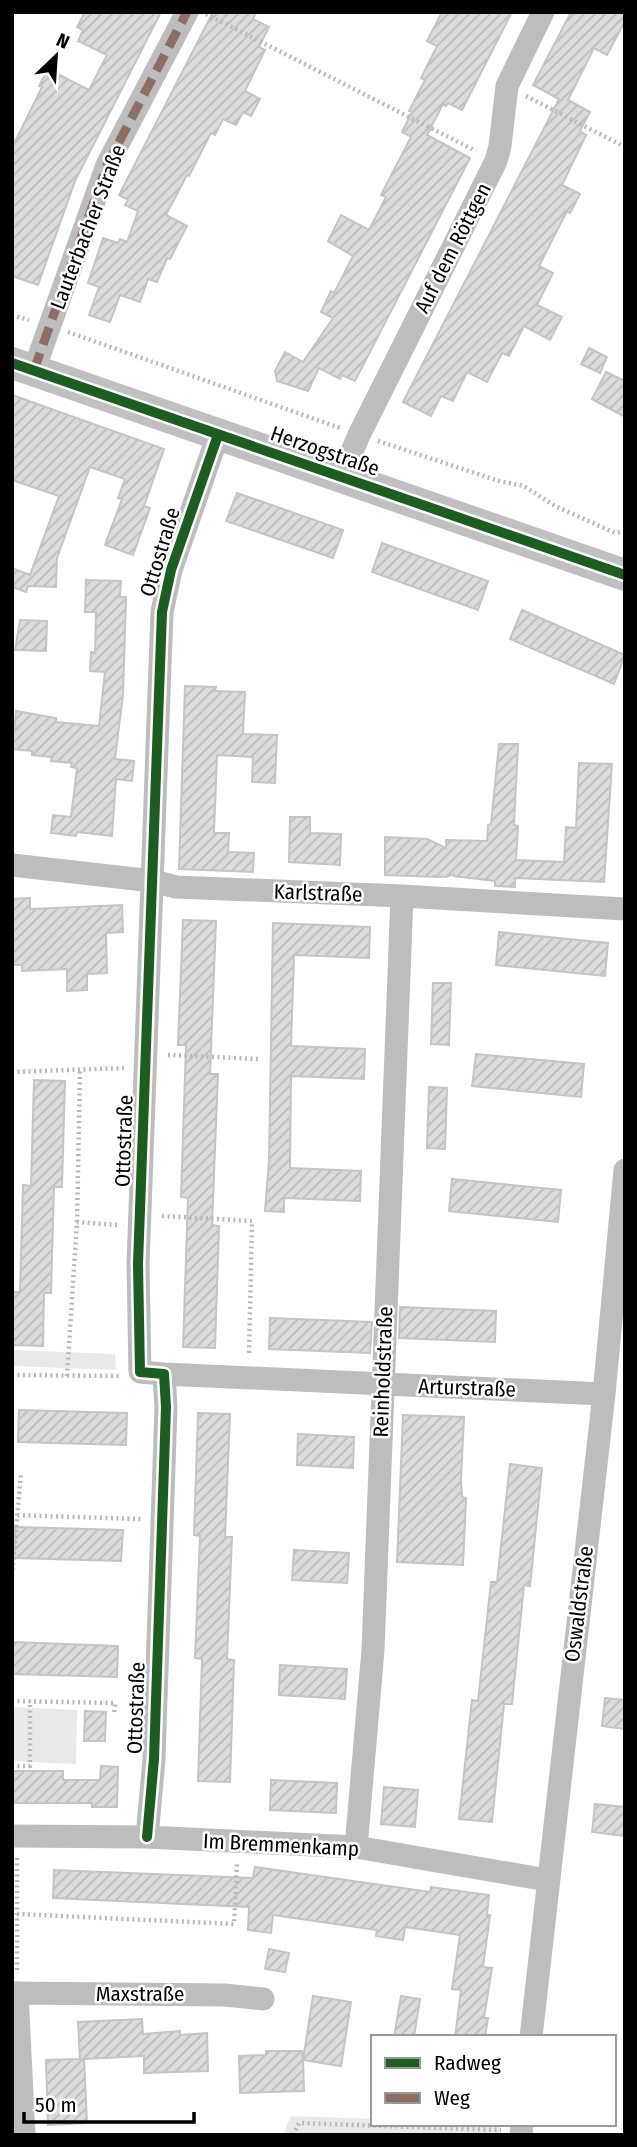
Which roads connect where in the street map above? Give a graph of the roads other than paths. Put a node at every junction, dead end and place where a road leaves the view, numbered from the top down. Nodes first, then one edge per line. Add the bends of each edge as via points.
1 (187, 12) edge
2 (543, 12) edge
3 (23, 367) edge
4 (218, 435) junction
5 (341, 477) junction
6 (625, 575) edge
7 (12, 865) edge
8 (153, 881) junction
9 (402, 896) junction
10 (625, 909) edge
11 (625, 1170) edge
12 (163, 1374) junction
13 (383, 1385) junction
14 (604, 1394) junction
15 (15, 1836) edge
16 (147, 1837) junction
17 (356, 1847) junction
18 (547, 1880) junction
19 (15, 1993) edge
20 (263, 1999) dead end
21 (531, 2035) edge
22 (24, 2135) edge

1 - 3 street, Lauterbacher Straße via 107,165 50,326
2 - 5 street, Auf dem Röttgen via 507,86 496,161
3 - 4 street, Herzogstraße
4 - 5 street, Herzogstraße
4 - 8 street, Ottostraße via 162,612
5 - 6 street, Herzogstraße
7 - 8 street, Karlstraße
8 - 9 street, Karlstraße via 176,887
8 - 12 street, Ottostraße via 140,1221 140,1372
9 - 10 street, Karlstraße
9 - 13 street, Reinholdstraße
11 - 14 street, Oswaldstraße
12 - 13 street, Arturstraße
12 - 16 street, Ottostraße via 166,1407 154,1759
13 - 14 street, Arturstraße
13 - 17 street, Reinholdstraße via 373,1650
14 - 18 street, Oswaldstraße
15 - 16 street, Im Bremmenkamp
16 - 17 street, Im Bremmenkamp
17 - 18 street, Im Bremmenkamp
18 - 21 street, Oswaldstraße
19 - 20 street, Maxstraße via 225,1994
19 - 22 street

